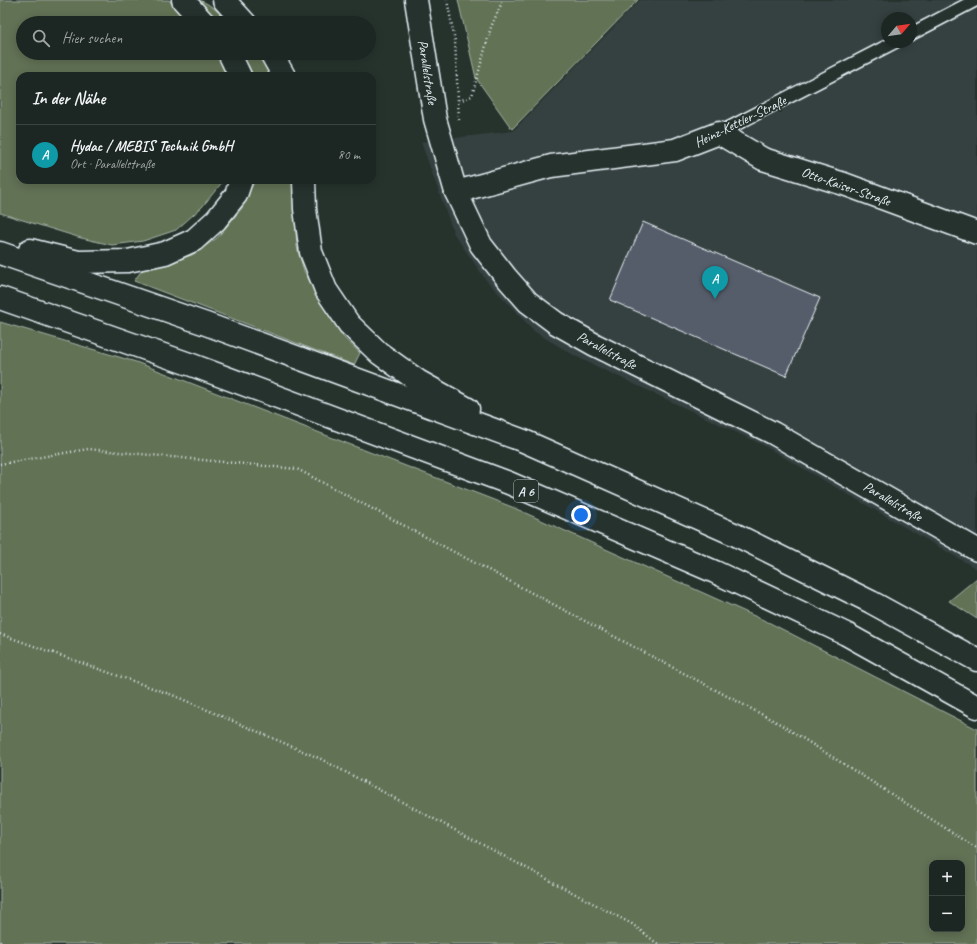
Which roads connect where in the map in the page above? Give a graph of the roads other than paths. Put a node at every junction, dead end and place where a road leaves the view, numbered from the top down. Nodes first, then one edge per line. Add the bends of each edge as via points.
1 (183, 0) edge
2 (224, 0) edge
3 (416, 0) edge
4 (976, 0) edge
5 (198, 16) edge
6 (239, 16) edge
7 (917, 31) edge
8 (884, 48) edge
9 (232, 60) edge
10 (276, 60) edge
11 (238, 72) edge
12 (282, 72) edge
13 (719, 134) junction
14 (240, 184) edge
15 (304, 184) edge
16 (456, 192) junction
17 (977, 232) edge
18 (0, 243) edge
19 (0, 253) edge
20 (0, 298) edge
21 (524, 440) junction
22 (977, 550) edge
23 (977, 660) edge
24 (977, 707) edge

1 - 5 main road
2 - 6 main road
3 - 16 main road, Parallelstraße via 435,119
4 - 7 lane
8 - 13 lane, Heinz-Kettler-Straße
9 - 11 main road
10 - 12 main road
13 - 16 main road, Heinz-Kettler-Straße via 676,150 551,166
13 - 17 main road, Otto-Kaiser-Straße via 763,159 844,184
14 - 18 main road via 236,195 216,220 194,240 164,253 128,261 78,262
15 - 21 main road via 311,252 326,290 349,324 379,354 418,380
16 - 22 main road, Parallelstraße via 481,245 528,302 556,323 773,433
19 - 21 main road via 206,324
20 - 24 main road, A 6 via 192,365 508,483 715,572 839,631
21 - 23 main road via 743,539 870,602

